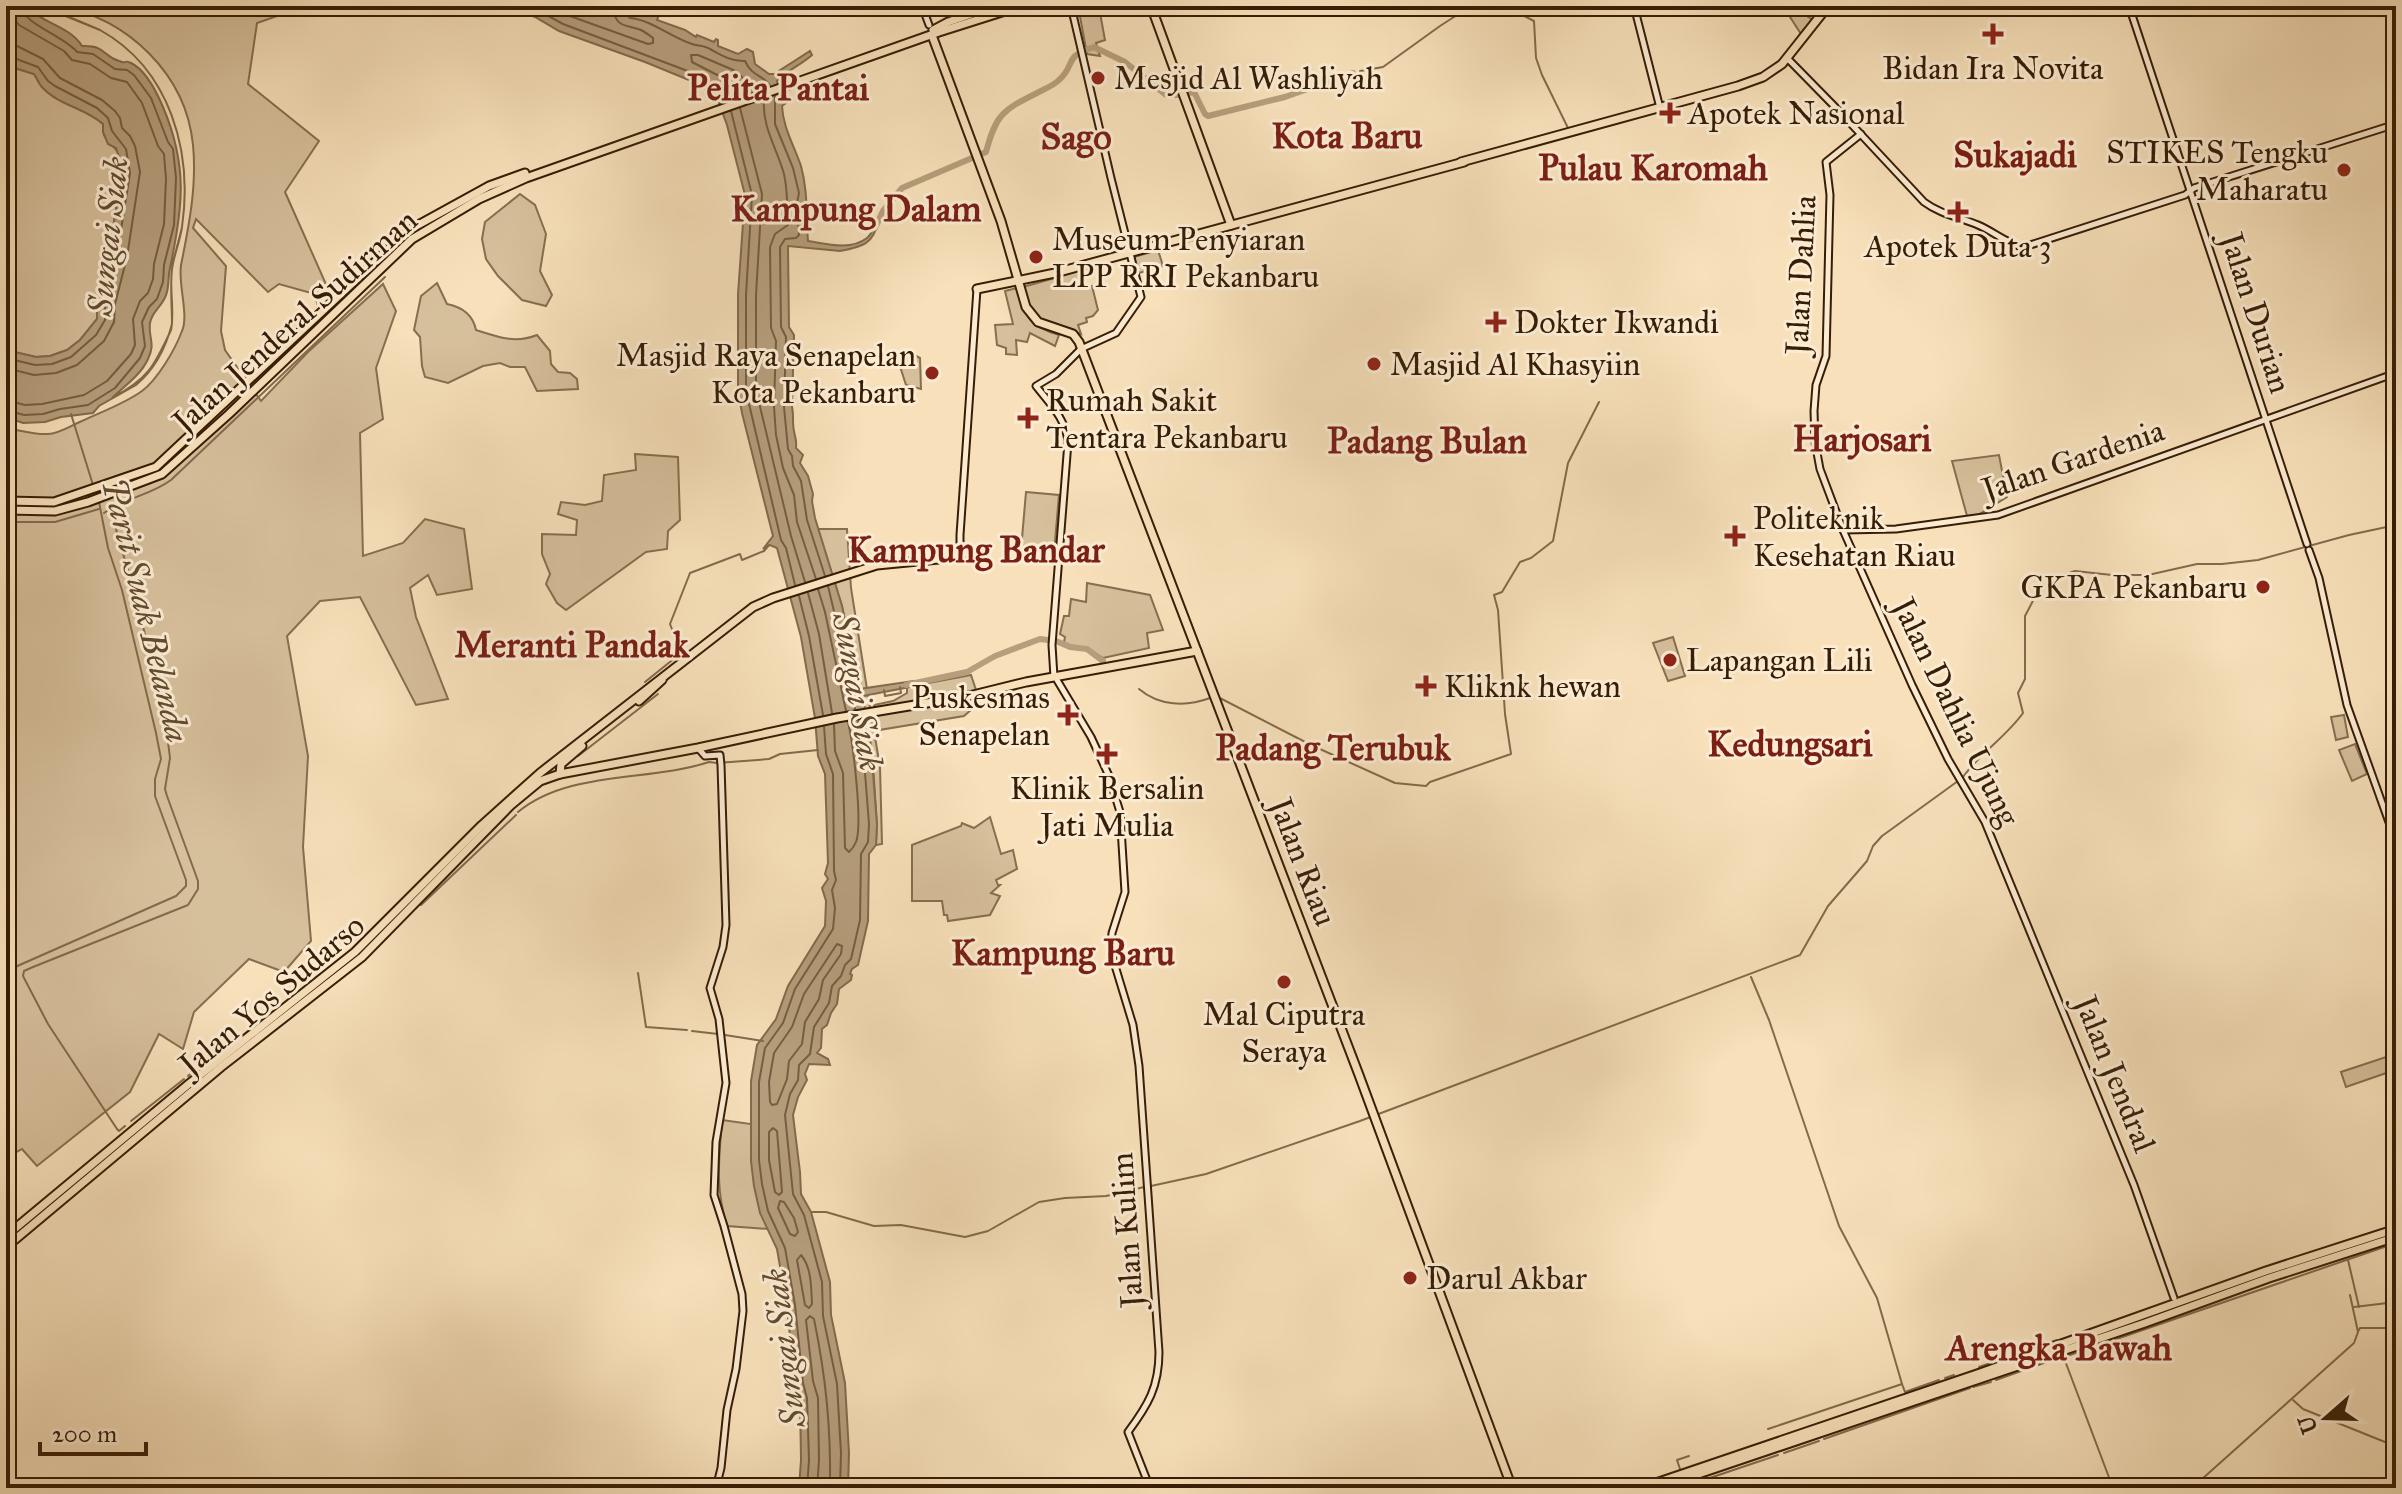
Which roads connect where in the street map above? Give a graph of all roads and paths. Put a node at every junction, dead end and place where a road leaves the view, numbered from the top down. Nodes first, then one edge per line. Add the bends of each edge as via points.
1 (922, 6) edge
2 (995, 6) edge
3 (1021, 6) edge
4 (1071, 6) edge
5 (1151, 6) edge
6 (1634, 6) edge
7 (1828, 6) edge
8 (2129, 6) edge
9 (929, 25) dead end
10 (937, 32) junction
11 (1788, 59) junction
12 (1660, 108) junction
13 (2396, 124) edge
14 (1861, 134) junction
15 (2190, 191) junction
16 (1231, 225) junction
17 (1130, 251) junction
18 (1018, 281) junction
19 (977, 289) joint
20 (298, 341) junction
21 (1081, 349) junction
22 (2396, 373) edge
23 (2265, 419) junction
24 (6, 501) edge
25 (6, 510) edge
26 (1843, 530) junction
27 (956, 555) junction
28 (975, 556) dead end
29 (1197, 651) junction
30 (1056, 678) junction
31 (584, 742) junction
32 (698, 748) junction
33 (560, 774) junction
34 (2396, 842) edge
35 (444, 868) junction
36 (2005, 871) joint
37 (174, 1102) junction
38 (2396, 1229) edge
39 (6, 1236) edge
40 (2396, 1237) edge
41 (6, 1247) edge
42 (2268, 1274) junction
43 (2174, 1298) dead end
44 (1827, 1428) junction
45 (716, 1488) edge
46 (1150, 1488) edge
47 (1512, 1488) edge
48 (1641, 1488) edge
49 (1657, 1488) edge

1 - 9 main road
2 - 10 main road, Jalan Jenderal Sudirman via 948,22
3 - 10 main road, Jalan Jenderal Sudirman
4 - 17 main road
5 - 16 main road
6 - 12 main road
7 - 11 main road
8 - 15 main road, Jalan Durian
10 - 18 main road
10 - 20 main road, Jalan Jenderal Sudirman via 525,176 412,239
11 - 12 main road via 1763,77
11 - 14 main road
12 - 16 main road
13 - 15 main road
14 - 15 main road via 1932,208 2017,246 2038,244
14 - 26 main road, Jalan Dahlia via 1826,162 1826,356 1816,389 1814,430 1820,469
15 - 23 main road, Jalan Durian
16 - 17 main road
17 - 18 main road
17 - 21 main road via 1141,293 1138,303 1116,333
18 - 19 main road
18 - 21 main road via 1034,319 1073,334
19 - 27 main road
20 - 24 main road, Jalan Jenderal Sudirman via 153,469 49,503
20 - 25 main road, Jalan Jenderal Sudirman via 164,473 51,511
21 - 29 main road, Jalan Riau
21 - 30 main road via 1036,386 1067,429 1052,636
22 - 23 main road, Jalan Gardenia
23 - 26 main road, Jalan Gardenia via 1998,515 1896,529
23 - 34 main road, Jalan Durian via 2319,578 2347,705
26 - 36 main road, Jalan Dahlia Ujung via 1912,685 1985,822
27 - 28 main road
27 - 31 main road via 877,565 762,602
29 - 30 main road
29 - 47 main road, Jalan Riau
30 - 32 main road
30 - 46 main road, Jalan Kulim via 1091,737 1120,812 1125,892 1111,945 1139,1066 1159,1370 1149,1403 1128,1432
31 - 33 main road via 561,764
31 - 35 main road, Jalan Yos Sudarso via 502,806
32 - 33 main road
32 - 45 main road via 705,756 720,755 721,762 726,925 710,988 726,1087 714,1195 743,1301
33 - 35 main road, Jalan Yos Sudarso via 535,784
35 - 37 main road, Jalan Yos Sudarso via 362,957
36 - 43 main road, Jalan Jendral via 2118,1143
37 - 39 main road, Jalan Yos Sudarso
37 - 41 main road, Jalan Yos Sudarso
38 - 42 main road
40 - 42 main road
42 - 44 main road
44 - 48 main road
44 - 49 main road

